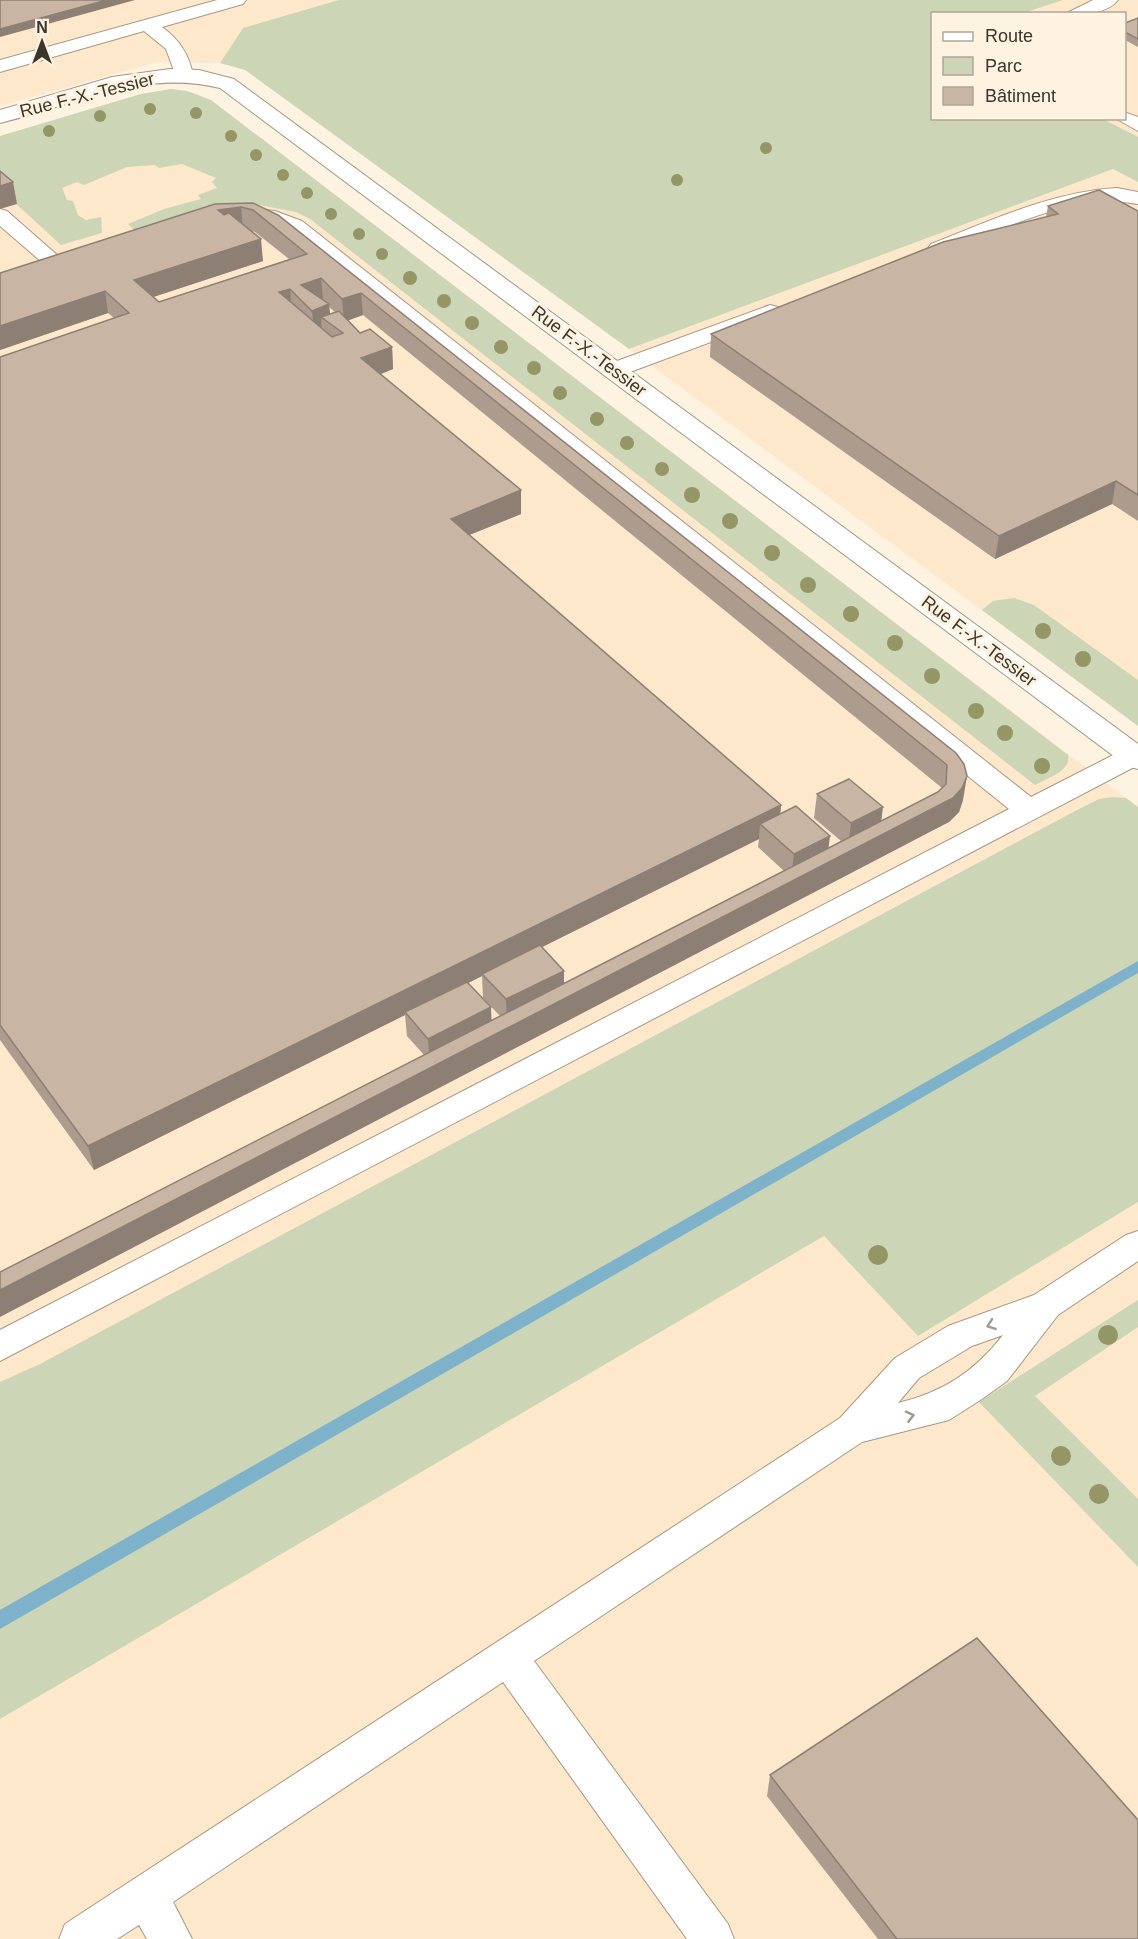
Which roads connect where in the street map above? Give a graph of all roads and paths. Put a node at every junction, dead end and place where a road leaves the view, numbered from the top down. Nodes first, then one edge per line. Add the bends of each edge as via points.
1 (237, 0) edge
2 (1109, 0) edge
3 (1079, 12) edge
4 (147, 25) junction
5 (0, 66) edge
6 (184, 75) junction
7 (0, 117) edge
8 (1138, 198) edge
9 (0, 215) edge
10 (222, 216) edge
11 (917, 256) edge
12 (29, 275) edge
13 (794, 303) edge
14 (614, 370) junction
15 (1136, 758) edge
16 (1030, 811) junction
17 (1138, 1244) edge
18 (1046, 1305) junction
19 (0, 1347) edge
20 (853, 1430) junction
21 (508, 1657) junction
22 (146, 1897) junction
23 (80, 1939) edge
24 (171, 1939) edge
25 (713, 1939) edge

1 - 4 lane
2 - 3 lane
4 - 5 lane
4 - 6 lane via 179,51
6 - 7 street, Rue F.-X.-Tessier via 118,83
6 - 14 street, Rue F.-X.-Tessier via 215,79 245,95
8 - 11 lane via 1115,193 1074,197
9 - 12 lane via 68,263
10 - 16 lane via 263,215 295,225
13 - 14 lane
14 - 15 street, Rue F.-X.-Tessier
15 - 16 lane
16 - 19 lane
17 - 18 lane
18 -> 20 lane via 960,1336 907,1368
20 -> 18 lane via 936,1409 970,1388 995,1371
20 - 21 lane
21 - 22 lane
21 - 25 lane
22 - 23 lane
22 - 24 lane

